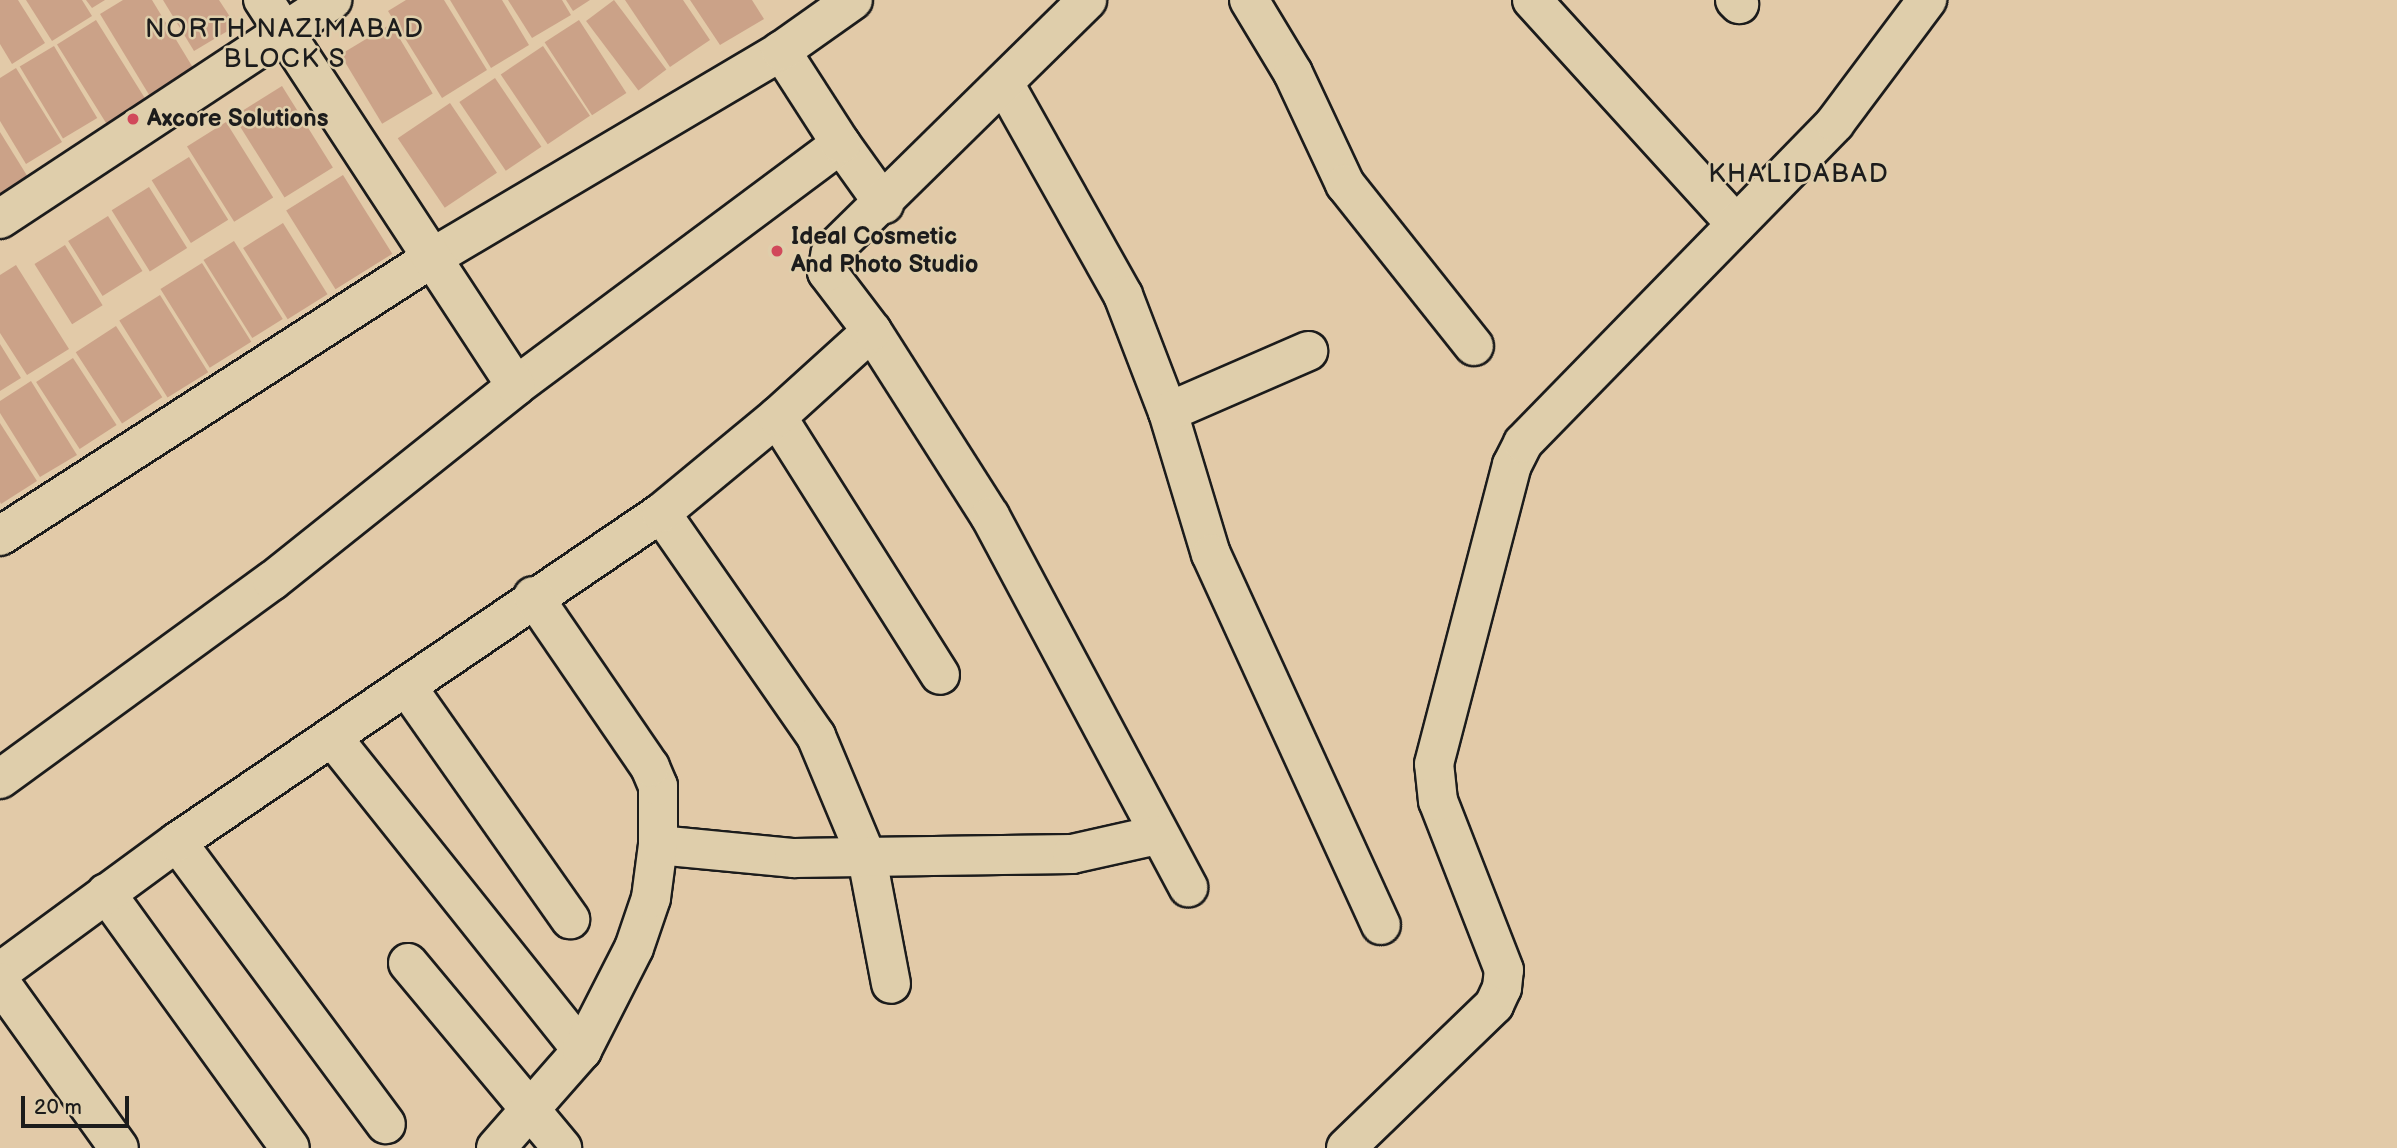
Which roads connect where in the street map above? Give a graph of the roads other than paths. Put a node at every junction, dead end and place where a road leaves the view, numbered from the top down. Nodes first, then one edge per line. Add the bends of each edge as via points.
1 (263, 0) edge
2 (332, 0) edge
3 (853, 0) edge
4 (1087, 0) edge
5 (1249, 0) edge
6 (1532, 0) edge
7 (1927, 0) edge
8 (282, 32) junction
9 (782, 51) junction
10 (1004, 83) junction
11 (841, 144) junction
12 (884, 204) junction
13 (0, 219) edge
14 (1736, 224) junction
15 (435, 256) junction
16 (872, 331) junction
17 (1474, 346) dead end
18 (1308, 351) dead end
19 (516, 386) junction
20 (1168, 412) junction
21 (777, 417) junction
22 (661, 513) junction
23 (0, 536) edge
24 (533, 596) junction
25 (940, 675) dead end
26 (407, 687) junction
27 (332, 737) junction
28 (0, 779) edge
29 (1157, 835) junction
30 (177, 842) junction
31 (659, 845) junction
32 (867, 858) junction
33 (1188, 887) dead end
34 (106, 892) junction
35 (570, 919) dead end
36 (1381, 925) dead end
37 (408, 963) dead end
38 (0, 972) edge
39 (0, 982) edge
40 (891, 985) dead end
41 (582, 1050) junction
42 (528, 1109) junction
43 (386, 1124) dead end
44 (119, 1148) edge
45 (290, 1148) edge
46 (496, 1148) edge
47 (562, 1148) edge
48 (1346, 1148) edge

1 - 8 street
2 - 8 street
3 - 9 street
4 - 10 street
5 - 17 street via 1293,73 1345,184
6 - 14 street
7 - 14 street via 1835,123
8 - 13 street
8 - 15 street
9 - 11 street
9 - 15 street
10 - 12 street
10 - 20 street via 1123,295
11 - 12 street
11 - 19 street
12 - 16 street via 826,261 827,272
14 - 48 street via 1523,443 1512,466 1434,764 1438,801 1504,970 1502,988 1494,1005
15 - 19 street
15 - 23 street
16 - 21 street
16 - 29 street via 915,390 989,516
18 - 20 street
19 - 28 street via 272,581
20 - 36 street via 1211,554
21 - 22 street
21 - 25 street
22 - 24 street
22 - 32 street via 816,736
24 - 26 street
24 - 31 street via 650,767 657,786
26 - 27 street
26 - 35 street
27 - 30 street
27 - 41 street
29 - 32 street via 1072,854
29 - 33 street
30 - 34 street
30 - 43 street
31 - 32 street
31 - 41 street via 651,898 634,948
32 - 40 street
34 - 38 street
34 - 45 street
37 - 42 street
39 - 44 street
41 - 42 street
42 - 46 street
42 - 47 street

